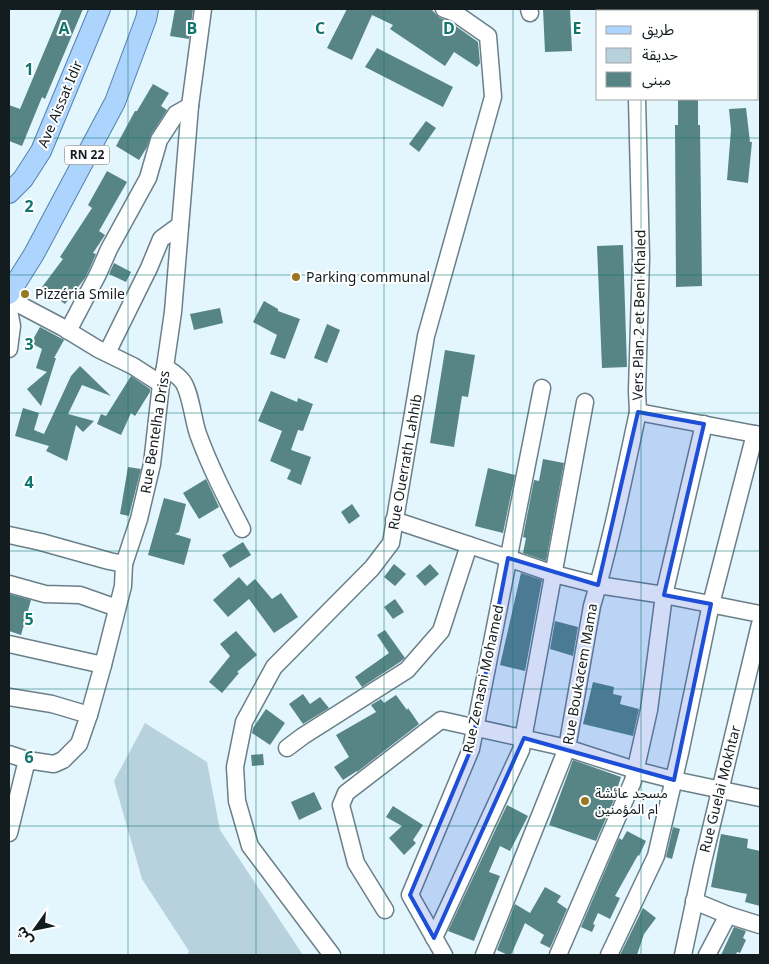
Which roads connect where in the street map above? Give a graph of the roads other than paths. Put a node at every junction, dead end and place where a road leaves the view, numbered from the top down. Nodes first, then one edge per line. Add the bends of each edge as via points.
1 (100, 9) edge
2 (148, 9) edge
3 (203, 9) edge
4 (444, 9) edge
5 (637, 100) edge
6 (190, 106) junction
7 (9, 193) edge
8 (180, 225) junction
9 (9, 294) edge
10 (9, 299) edge
11 (9, 310) edge
12 (68, 331) junction
13 (9, 349) edge
14 (107, 353) junction
15 (166, 367) junction
16 (161, 384) junction
17 (542, 388) dead end
18 (585, 402) dead end
19 (638, 412) junction
20 (704, 424) junction
21 (758, 435) edge
22 (394, 520) junction
23 (242, 529) dead end
24 (9, 535) edge
25 (469, 545) junction
26 (508, 558) junction
27 (124, 564) junction
28 (554, 574) junction
29 (9, 584) edge
30 (598, 585) junction
31 (664, 595) junction
32 (711, 604) junction
33 (117, 608) junction
34 (760, 614) edge
35 (760, 624) edge
36 (9, 644) edge
37 (103, 665) junction
38 (9, 697) edge
39 (89, 715) junction
40 (475, 727) junction
41 (524, 738) junction
42 (287, 748) dead end
43 (567, 748) junction
44 (9, 754) edge
45 (27, 760) junction
46 (636, 770) junction
47 (674, 780) junction
48 (720, 790) junction
49 (760, 798) edge
50 (9, 833) edge
51 (694, 901) junction
52 (384, 910) dead end
53 (728, 914) junction
54 (760, 925) edge
55 (434, 938) junction
56 (332, 955) edge
57 (444, 955) edge
58 (484, 955) edge
59 (558, 955) edge
60 (609, 955) edge
61 (683, 955) edge
62 (707, 955) edge

1 - 7 main road, Ave Aissat Idir / RN 22 via 41,151 23,179
2 - 9 main road, RN 22 via 115,102 34,254
3 - 6 street, Rue Bentelha Driss
4 - 22 street, Rue Ouerrath Lahhib via 456,13 488,36 493,97 426,336
5 - 19 street, Vers Plan 2 et Beni Khaled via 641,258
6 - 8 street, Rue Bentelha Driss
6 - 12 street via 176,114 159,140 148,178
8 - 14 street via 161,239
8 - 15 street, Rue Bentelha Driss
10 - 12 street
11 - 13 street via 12,326
12 - 14 street
14 - 16 street
15 - 16 street, Rue Bentelha Driss
15 - 23 street via 183,382 197,432
16 - 27 street, Rue Bentelha Driss via 152,464
17 - 26 street, Rue Zenasni Mohamed
18 - 28 street
19 - 20 street, Vers Plan 2 et Beni Khaled
19 - 30 street, Rue Boukacem Mama
20 - 21 street, Vers Plan 2 et Beni Khaled
20 - 31 street
21 - 32 street
22 - 25 street
22 - 56 street, Rue Ouerrath Lahhib via 391,543 372,568 274,667 244,722 235,767 237,801 250,846
24 - 27 street
25 - 26 street
25 - 42 street via 442,631 407,670
26 - 28 street
26 - 40 street, Rue Zenasni Mohamed
27 - 33 street, Rue Bentelha Driss
28 - 30 street
28 - 41 street
29 - 33 street via 45,594 80,596
30 - 31 street
30 - 43 street, Rue Boukacem Mama
31 - 32 street
31 - 46 street via 649,710
32 - 34 street
32 - 47 street
33 - 37 street, Rue Bentelha Driss
35 - 48 street, Rue Guelai Mokhtar
36 - 37 street
37 - 39 street, Rue Bentelha Driss
38 - 39 street via 52,704
39 - 45 street, Rue Bentelha Driss via 79,744 63,760 54,764
40 - 41 street
40 - 52 street via 441,720 346,793 342,805 356,864
40 - 55 street, Rue Zenasni Mohamed via 471,749 410,895
41 - 43 street
41 - 55 street
43 - 46 street
43 - 58 street, Rue Boukacem Mama
44 - 45 street, Rue Bentelha Driss
45 - 50 street
46 - 47 street
46 - 59 street
47 - 48 street
47 - 60 street via 656,856
48 - 49 street
48 - 51 street, Rue Guelai Mokhtar
51 - 53 street
51 - 61 street, Rue Guelai Mokhtar
53 - 54 street
53 - 62 street
55 - 57 street, Rue Zenasni Mohamed

